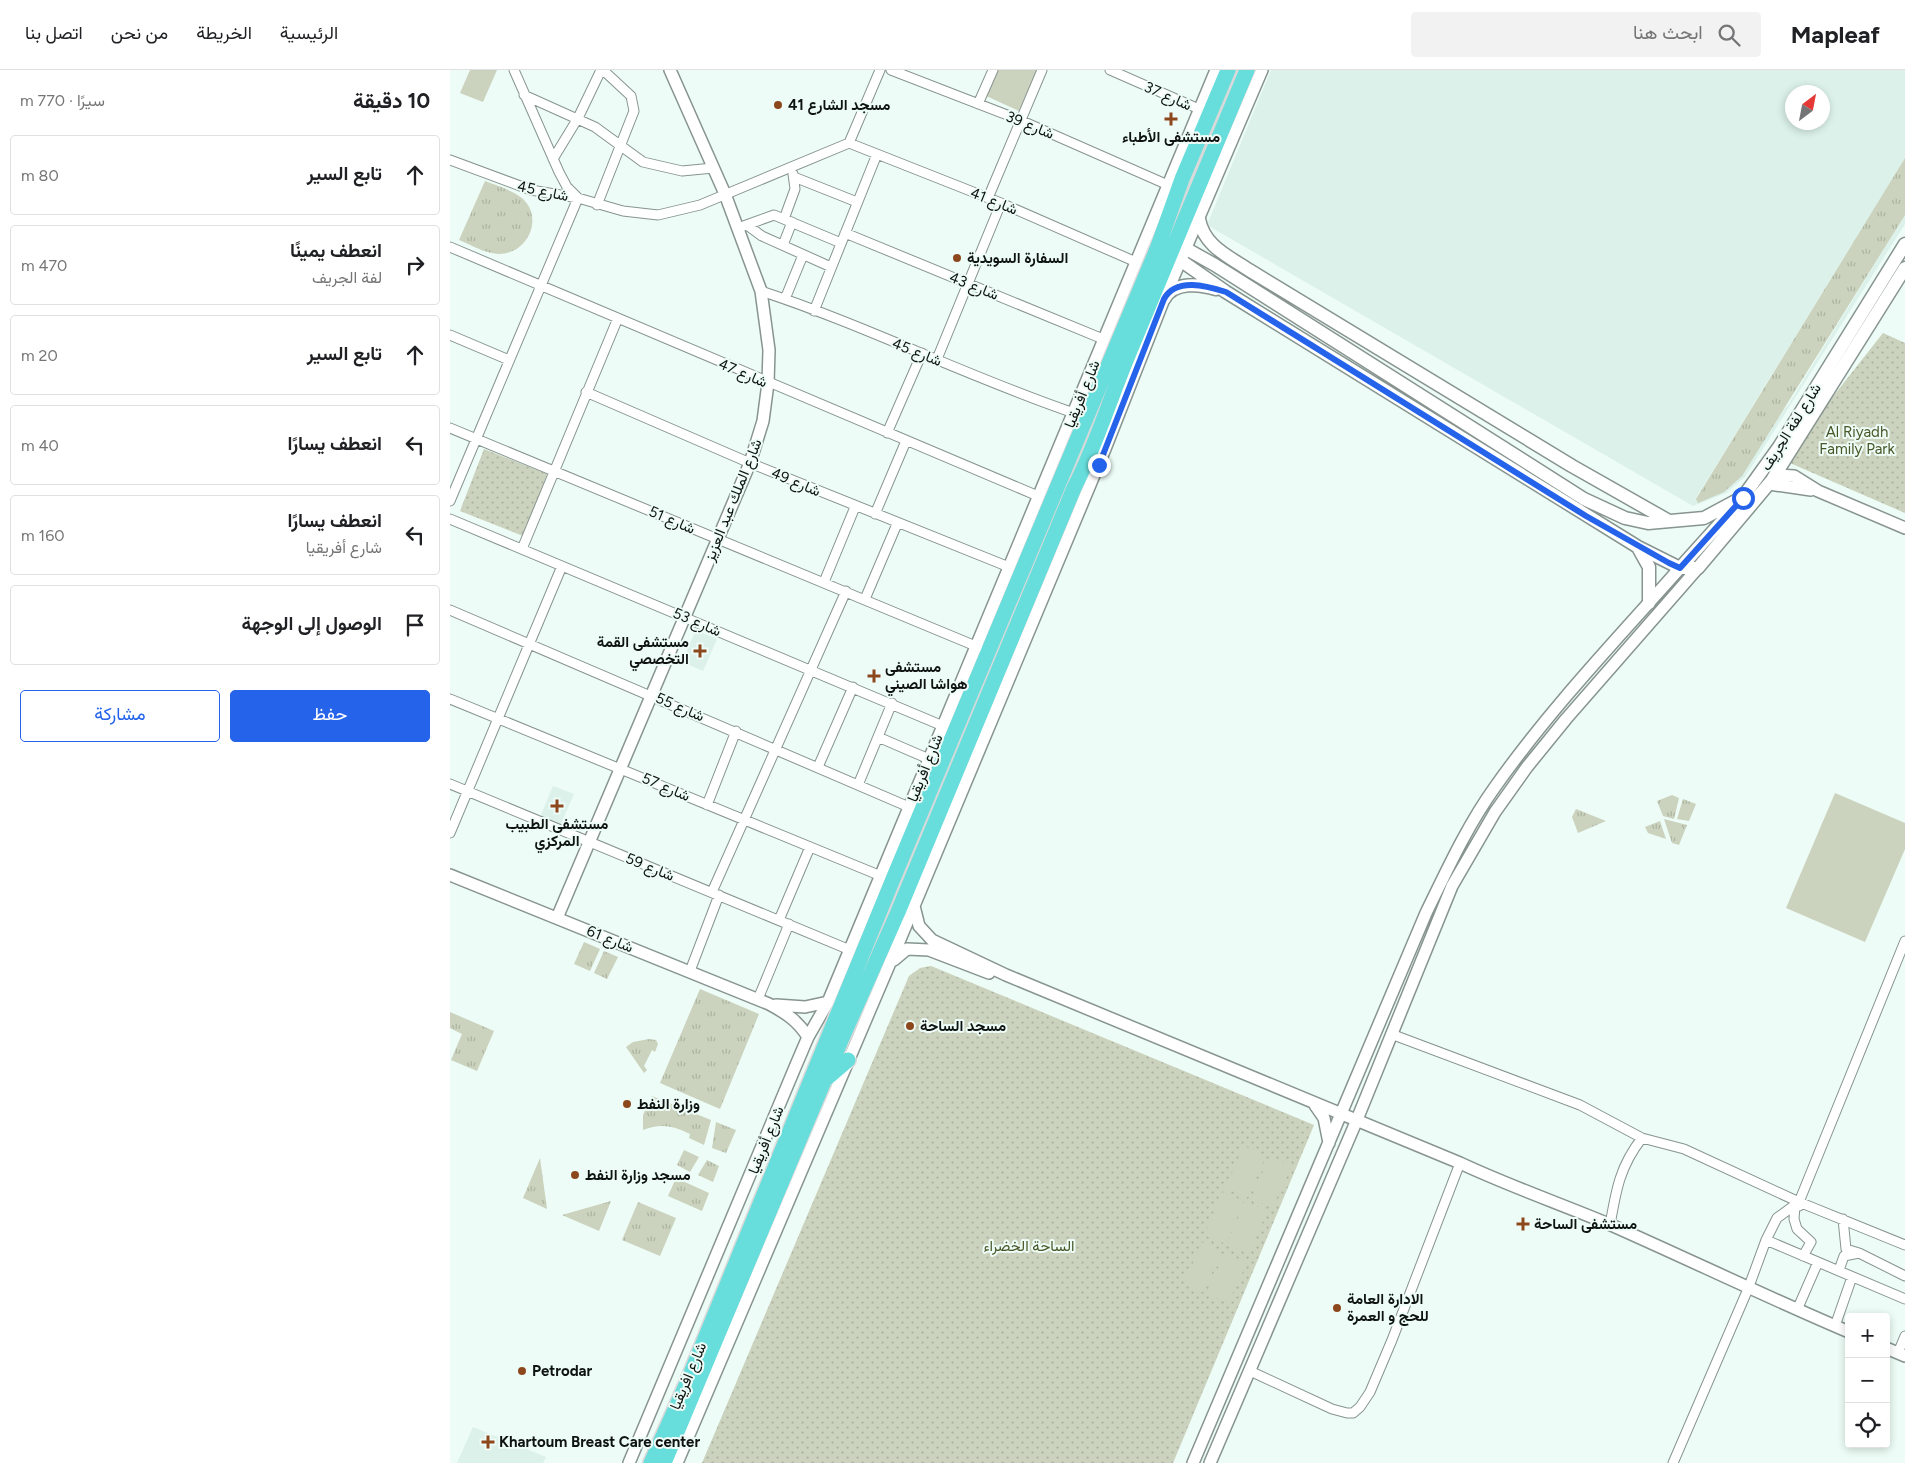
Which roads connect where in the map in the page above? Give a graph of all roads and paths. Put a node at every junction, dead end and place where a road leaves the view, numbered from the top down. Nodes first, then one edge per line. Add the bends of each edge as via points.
1 (514, 70) edge
2 (602, 70) edge
3 (670, 70) edge
4 (880, 70) edge
5 (891, 70) edge
6 (993, 70) edge
7 (1042, 70) edge
8 (1110, 70) edge
9 (1216, 70) edge
10 (1228, 70) edge
11 (1247, 70) edge
12 (1262, 70) edge
13 (524, 95) junction
14 (978, 104) junction
15 (1200, 109) junction
16 (578, 118) junction
17 (1020, 120) junction
18 (849, 143) junction
19 (622, 145) junction
20 (877, 154) junction
21 (553, 159) junction
22 (450, 160) edge
23 (790, 167) junction
24 (713, 168) junction
25 (794, 177) junction
26 (1168, 185) junction
27 (725, 194) junction
28 (578, 198) junction
29 (988, 198) junction
30 (857, 202) junction
31 (1001, 203) junction
32 (597, 205) junction
33 (1199, 219) junction
34 (788, 221) junction
35 (742, 226) junction
36 (845, 233) junction
37 (841, 243) junction
38 (1905, 244) edge
39 (784, 245) junction
40 (450, 247) edge
41 (1171, 248) junction
42 (803, 255) junction
43 (1136, 262) junction
44 (831, 266) junction
45 (1905, 268) edge
46 (969, 284) junction
47 (541, 286) junction
48 (761, 291) junction
49 (1226, 292) junction
50 (785, 299) junction
51 (1164, 299) junction
52 (814, 310) junction
53 (618, 318) junction
54 (450, 335) edge
55 (1104, 339) junction
56 (922, 353) junction
57 (509, 360) junction
58 (937, 360) junction
59 (768, 383) junction
60 (586, 392) junction
61 (1074, 413) junction
62 (450, 428) edge
63 (887, 433) junction
64 (1066, 434) junction
65 (475, 439) junction
66 (906, 441) junction
67 (1105, 448) junction
68 (1073, 452) junction
69 (1088, 461) junction
70 (750, 464) junction
71 (554, 471) junction
72 (1773, 479) junction
73 (1038, 496) junction
74 (1743, 498) junction
75 (450, 501) edge
76 (855, 507) junction
77 (875, 514) junction
78 (450, 519) edge
79 (1669, 521) junction
80 (897, 524) junction
81 (1905, 528) edge
82 (719, 539) junction
83 (1638, 547) junction
84 (522, 548) junction
85 (562, 566) junction
86 (1009, 567) junction
87 (1680, 568) junction
88 (1698, 568) junction
89 (824, 582) junction
90 (846, 591) junction
91 (865, 599) junction
92 (1649, 603) junction
93 (1007, 608) junction
94 (450, 610) edge
95 (1022, 614) junction
96 (684, 617) junction
97 (531, 643) junction
98 (978, 647) junction
99 (810, 669) junction
100 (852, 687) junction
101 (651, 694) junction
102 (450, 699) edge
103 (892, 703) junction
104 (499, 719) junction
105 (943, 726) junction
106 (736, 731) junction
107 (878, 737) junction
108 (776, 748) junction
109 (970, 752) junction
110 (929, 759) junction
111 (818, 767) junction
112 (620, 768) junction
113 (450, 784) edge
114 (858, 785) junction
115 (1494, 788) junction
116 (468, 792) junction
117 (1506, 796) junction
118 (708, 805) junction
119 (909, 807) junction
120 (744, 820) junction
121 (450, 833) edge
122 (588, 841) junction
123 (810, 847) junction
124 (450, 875) edge
125 (880, 876) junction
126 (716, 894) junction
127 (914, 906) junction
128 (1426, 913) junction
129 (557, 918) junction
130 (1438, 919) junction
131 (779, 920) junction
132 (789, 924) junction
133 (1905, 941) edge
134 (850, 950) junction
135 (1901, 961) edge
136 (887, 969) junction
137 (690, 971) junction
138 (1006, 975) junction
139 (764, 1002) junction
140 (828, 1002) junction
141 (1392, 1034) junction
142 (808, 1037) junction
143 (848, 1060) junction
144 (824, 1081) junction
145 (1314, 1104) junction
146 (1341, 1115) junction
147 (1356, 1122) junction
148 (1642, 1138) junction
149 (1329, 1144) junction
150 (1460, 1163) junction
151 (1799, 1202) junction
152 (1812, 1206) junction
153 (1843, 1219) junction
154 (1610, 1225) junction
155 (1766, 1240) junction
156 (1905, 1245) edge
157 (1859, 1253) junction
158 (1804, 1256) junction
159 (1818, 1262) junction
160 (1839, 1270) junction
161 (1905, 1276) edge
162 (1852, 1277) junction
163 (1748, 1289) junction
164 (730, 1292) junction
165 (1905, 1299) edge
166 (1797, 1310) junction
167 (1835, 1326) junction
168 (1845, 1330) edge
169 (1905, 1336) edge
170 (1890, 1350) edge
171 (1902, 1355) edge
172 (1250, 1371) junction
173 (629, 1463) edge
174 (651, 1463) edge
175 (664, 1463) edge
176 (677, 1463) edge
177 (1193, 1463) edge
178 (1210, 1463) edge
179 (1673, 1463) edge

1 - 13 street
2 - 16 street
2 - 19 street via 630,96 633,103 634,111
3 - 24 street, شارع الملك عبد العزيز
4 - 18 street
5 - 14 street, شارع 39
6 - 14 street
7 - 17 street
8 - 15 street, شارع 37
9 - 15 street, شارع أفريقيا
10 - 41 highway, شارع أفريقيا via 1208,115
11 - 41 highway, شارع أفريقيا
12 - 33 street, شارع أفريقيا
13 - 16 street
13 - 21 street
14 - 17 street, شارع 39
15 - 26 street, شارع أفريقيا
16 - 19 street
16 - 21 street
17 - 26 street, شارع 39
17 - 29 street
18 - 20 street, شارع 41
18 - 23 street, شارع 45
19 - 24 street via 648,164 682,171
19 - 32 street
20 - 29 street, شارع 41
20 - 30 street
21 - 28 street via 567,187
22 - 28 street, شارع 45 via 510,184
23 - 25 street
23 - 27 street, شارع 45
24 - 27 street, شارع الملك عبد العزيز
25 - 30 street
25 - 34 street via 795,189
26 - 43 street, شارع أفريقيا
27 - 32 street, شارع 45 via 683,210 658,215
27 - 35 street, شارع الملك عبد العزيز
28 - 32 street, شارع 45
28 - 47 street
29 - 31 street, شارع 41
30 - 36 street
31 - 43 street, شارع 41
31 - 46 street
33 - 41 street, شارع أفريقيا
33 - 79 main road via 1202,233 1210,242 1267,281
34 - 35 street via 772,215
34 - 37 street
34 - 39 street
35 - 39 street
35 - 48 street, شارع الملك عبد العزيز
36 - 37 street
36 - 46 street, شارع 43
37 - 44 street
38 - 74 main road, شارع لفة الجريف via 1779,447
39 - 42 street
40 - 47 street, شارع 47
41 - 49 main road
41 - 51 street, شارع أفريقيا
41 - 68 highway, شارع أفريقيا
41 - 69 highway, شارع أفريقيا
41 - 79 main road, شارع لفة الجريف via 1584,499 1625,518 1648,523
42 - 44 street
42 - 50 street
43 - 55 street, شارع أفريقيا
44 - 52 street
45 - 72 main road, شارع لفة الجريف
46 - 55 street, شارع 43
46 - 58 street
47 - 53 street, شارع 47
47 - 57 street
48 - 50 street, شارع 45
48 - 59 street, شارع الملك عبد العزيز via 769,350
49 - 51 main road via 1200,284 1172,290
49 - 83 main road
50 - 52 street, شارع 45
51 - 67 street, شارع أفريقيا
52 - 56 street, شارع 45
53 - 59 street, شارع 47
53 - 60 street
54 - 57 street
55 - 61 street, شارع أفريقيا
56 - 58 street, شارع 45
56 - 63 street
57 - 65 street
58 - 61 street, شارع 45
59 - 63 street, شارع 47
59 - 70 street, شارع الملك عبد العزيز via 763,421
60 - 70 street, شارع 49
60 - 71 street
61 - 64 street, شارع أفريقيا
62 - 65 street, شارع 51
63 - 66 street, شارع 47
64 - 68 highway
64 - 73 street, شارع أفريقيا
65 - 71 street, شارع 51
65 - 75 street
66 - 73 street, شارع 47
66 - 77 street
67 - 69 highway
67 - 109 street, شارع أفريقيا
68 - 93 highway, شارع أفريقيا
69 - 95 highway, شارع أفريقيا
70 - 76 street, شارع 49
70 - 82 street, شارع الملك عبد العزيز
71 - 82 street, شارع 51
71 - 84 street
72 - 81 street via 1779,484 1818,491
72 - 88 main road, شارع لفة الجريف
73 - 86 street, شارع أفريقيا
74 - 79 main road, شارع لفة الجريف via 1704,518
74 - 87 main road
76 - 77 street, شارع 49
76 - 89 street
77 - 80 street, شارع 49
78 - 84 street, شارع 53
80 - 86 street, شارع 49
80 - 91 street
82 - 89 street, شارع 51
82 - 96 street, شارع الملك عبد العزيز
83 - 87 main road
83 - 92 main road via 1649,567
84 - 85 street, شارع 53
85 - 96 street, شارع 53
85 - 97 street
86 - 98 street, شارع أفريقيا
87 - 88 main road
87 - 92 street
88 - 117 street via 1566,719
89 - 90 street, شارع 51
90 - 91 street, شارع 51
90 - 99 street
91 - 98 street, شارع 51
92 - 115 street via 1554,711
93 - 95 highway
93 - 164 highway, شارع أفريقيا
94 - 97 street, شارع 55
95 - 109 highway, شارع أفريقيا
96 - 99 street, شارع 53
96 - 101 street, شارع الملك عبد العزيز
97 - 101 street, شارع 55
97 - 104 street
98 - 105 street, شارع أفريقيا
99 - 100 street, شارع 53
99 - 108 street
100 - 103 street, شارع 53
100 - 111 street
101 - 106 street, شارع 55
101 - 112 street, شارع الملك عبد العزيز
102 - 104 street, شارع 57
103 - 105 street, شارع 53
103 - 107 street
104 - 112 street, شارع 57
104 - 116 street
105 - 110 street, شارع أفريقيا
106 - 108 street, شارع 55
106 - 118 street
107 - 110 street
107 - 114 street
108 - 111 street, شارع 55
108 - 120 street
109 - 127 street, شارع أفريقيا
109 - 144 highway, شارع أفريقيا
110 - 119 street, شارع أفريقيا
111 - 114 street, شارع 55
112 - 118 street, شارع 57
112 - 122 street, شارع الملك عبد العزيز
113 - 116 street, شارع 59
114 - 119 street, شارع 55
115 - 117 street
115 - 128 street via 1456,852
116 - 121 street
116 - 122 street, شارع 59
117 - 130 street via 1466,860
118 - 120 street, شارع 57
119 - 125 street, شارع أفريقيا
120 - 123 street, شارع 57
120 - 126 street
122 - 126 street, شارع 59
122 - 129 street, شارع الملك عبد العزيز
123 - 125 street, شارع 57
123 - 131 street
124 - 129 street, شارع 61
125 - 134 street, شارع أفريقيا
126 - 131 street, شارع 59
126 - 137 street
127 - 136 street, شارع أفريقيا
127 - 138 street via 919,926 932,940
128 - 130 street
128 - 146 street
129 - 137 street, شارع 61
130 - 141 street
131 - 132 street, شارع 59
132 - 134 street, شارع 59
132 - 139 street
133 - 135 street
134 - 140 street, شارع أفريقيا
135 - 151 street
136 - 138 street via 899,954 907,949 918,949 929,950 985,973
136 - 143 street, شارع أفريقيا
137 - 139 street, شارع 61
138 - 145 street
139 - 140 street via 805,1007
139 - 142 street via 789,1015
140 - 142 street, شارع أفريقيا
141 - 147 street
141 - 148 street via 1580,1105
142 - 173 street, شارع أفريقيا
143 - 144 highway
143 - 176 street, شارع أفريقيا
144 - 164 highway, شارع أفريقيا
145 - 146 street
145 - 149 street via 1324,1118
146 - 147 street
146 - 149 street
147 - 150 street
147 - 172 street
148 - 151 street via 1684,1149
148 - 154 street via 1630,1153 1618,1179
149 - 177 street
150 - 154 street via 1506,1185
150 - 172 street via 1392,1340 1370,1392 1360,1407 1353,1413 1332,1409
151 - 152 street
151 - 155 street via 1777,1218
152 - 153 street
152 - 158 street via 1795,1206 1797,1230 1810,1242
153 - 156 street
153 - 157 street via 1846,1249
154 - 163 street
155 - 158 street
155 - 163 street
157 - 160 street via 1844,1256
157 - 161 street
158 - 159 street
159 - 160 street
159 - 166 street
160 - 162 street
162 - 165 street
162 - 167 street
163 - 166 street
163 - 179 street
164 - 174 highway, شارع افريقيا
164 - 175 highway, شارع افريقيا
166 - 167 street
167 - 168 street
169 - 171 street
170 - 171 street
172 - 178 street

